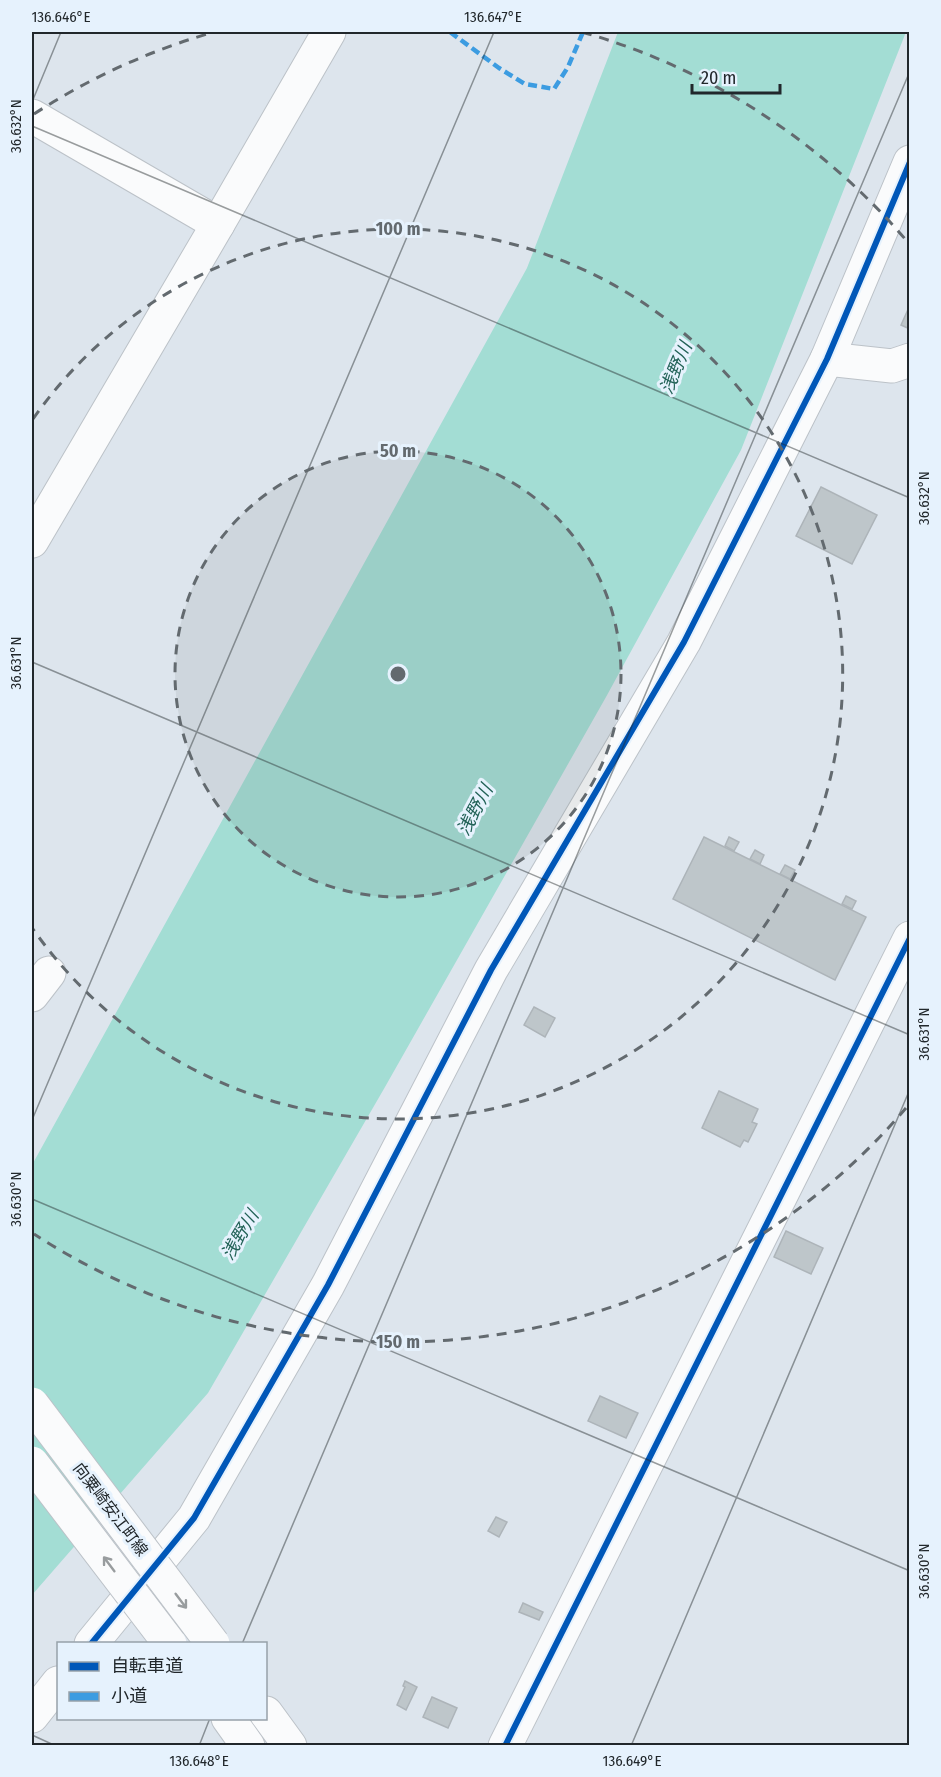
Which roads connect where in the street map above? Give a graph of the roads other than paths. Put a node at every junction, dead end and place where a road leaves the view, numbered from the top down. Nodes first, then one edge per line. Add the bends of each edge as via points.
1 (329, 32) edge
2 (32, 116) edge
3 (909, 162) edge
4 (219, 224) junction
5 (827, 359) junction
6 (909, 360) edge
7 (32, 541) edge
8 (909, 938) edge
9 (32, 1404) edge
10 (32, 1463) edge
11 (93, 1642) edge
12 (168, 1642) edge
13 (211, 1642) edge
14 (57, 1684) edge
15 (267, 1714) edge
16 (32, 1716) edge
17 (229, 1720) edge
18 (248, 1746) edge
19 (290, 1746) edge
20 (505, 1746) edge

1 - 4 street
2 - 4 street
3 - 5 street
4 - 7 street
5 - 6 street via 892,366
5 - 11 street via 684,642 491,969 328,1286 194,1518
8 - 20 street
9 -> 13 street, 向粟崎安江町線, bridge
12 -> 10 street, bridge
14 - 16 street
15 - 19 street
17 - 18 street

